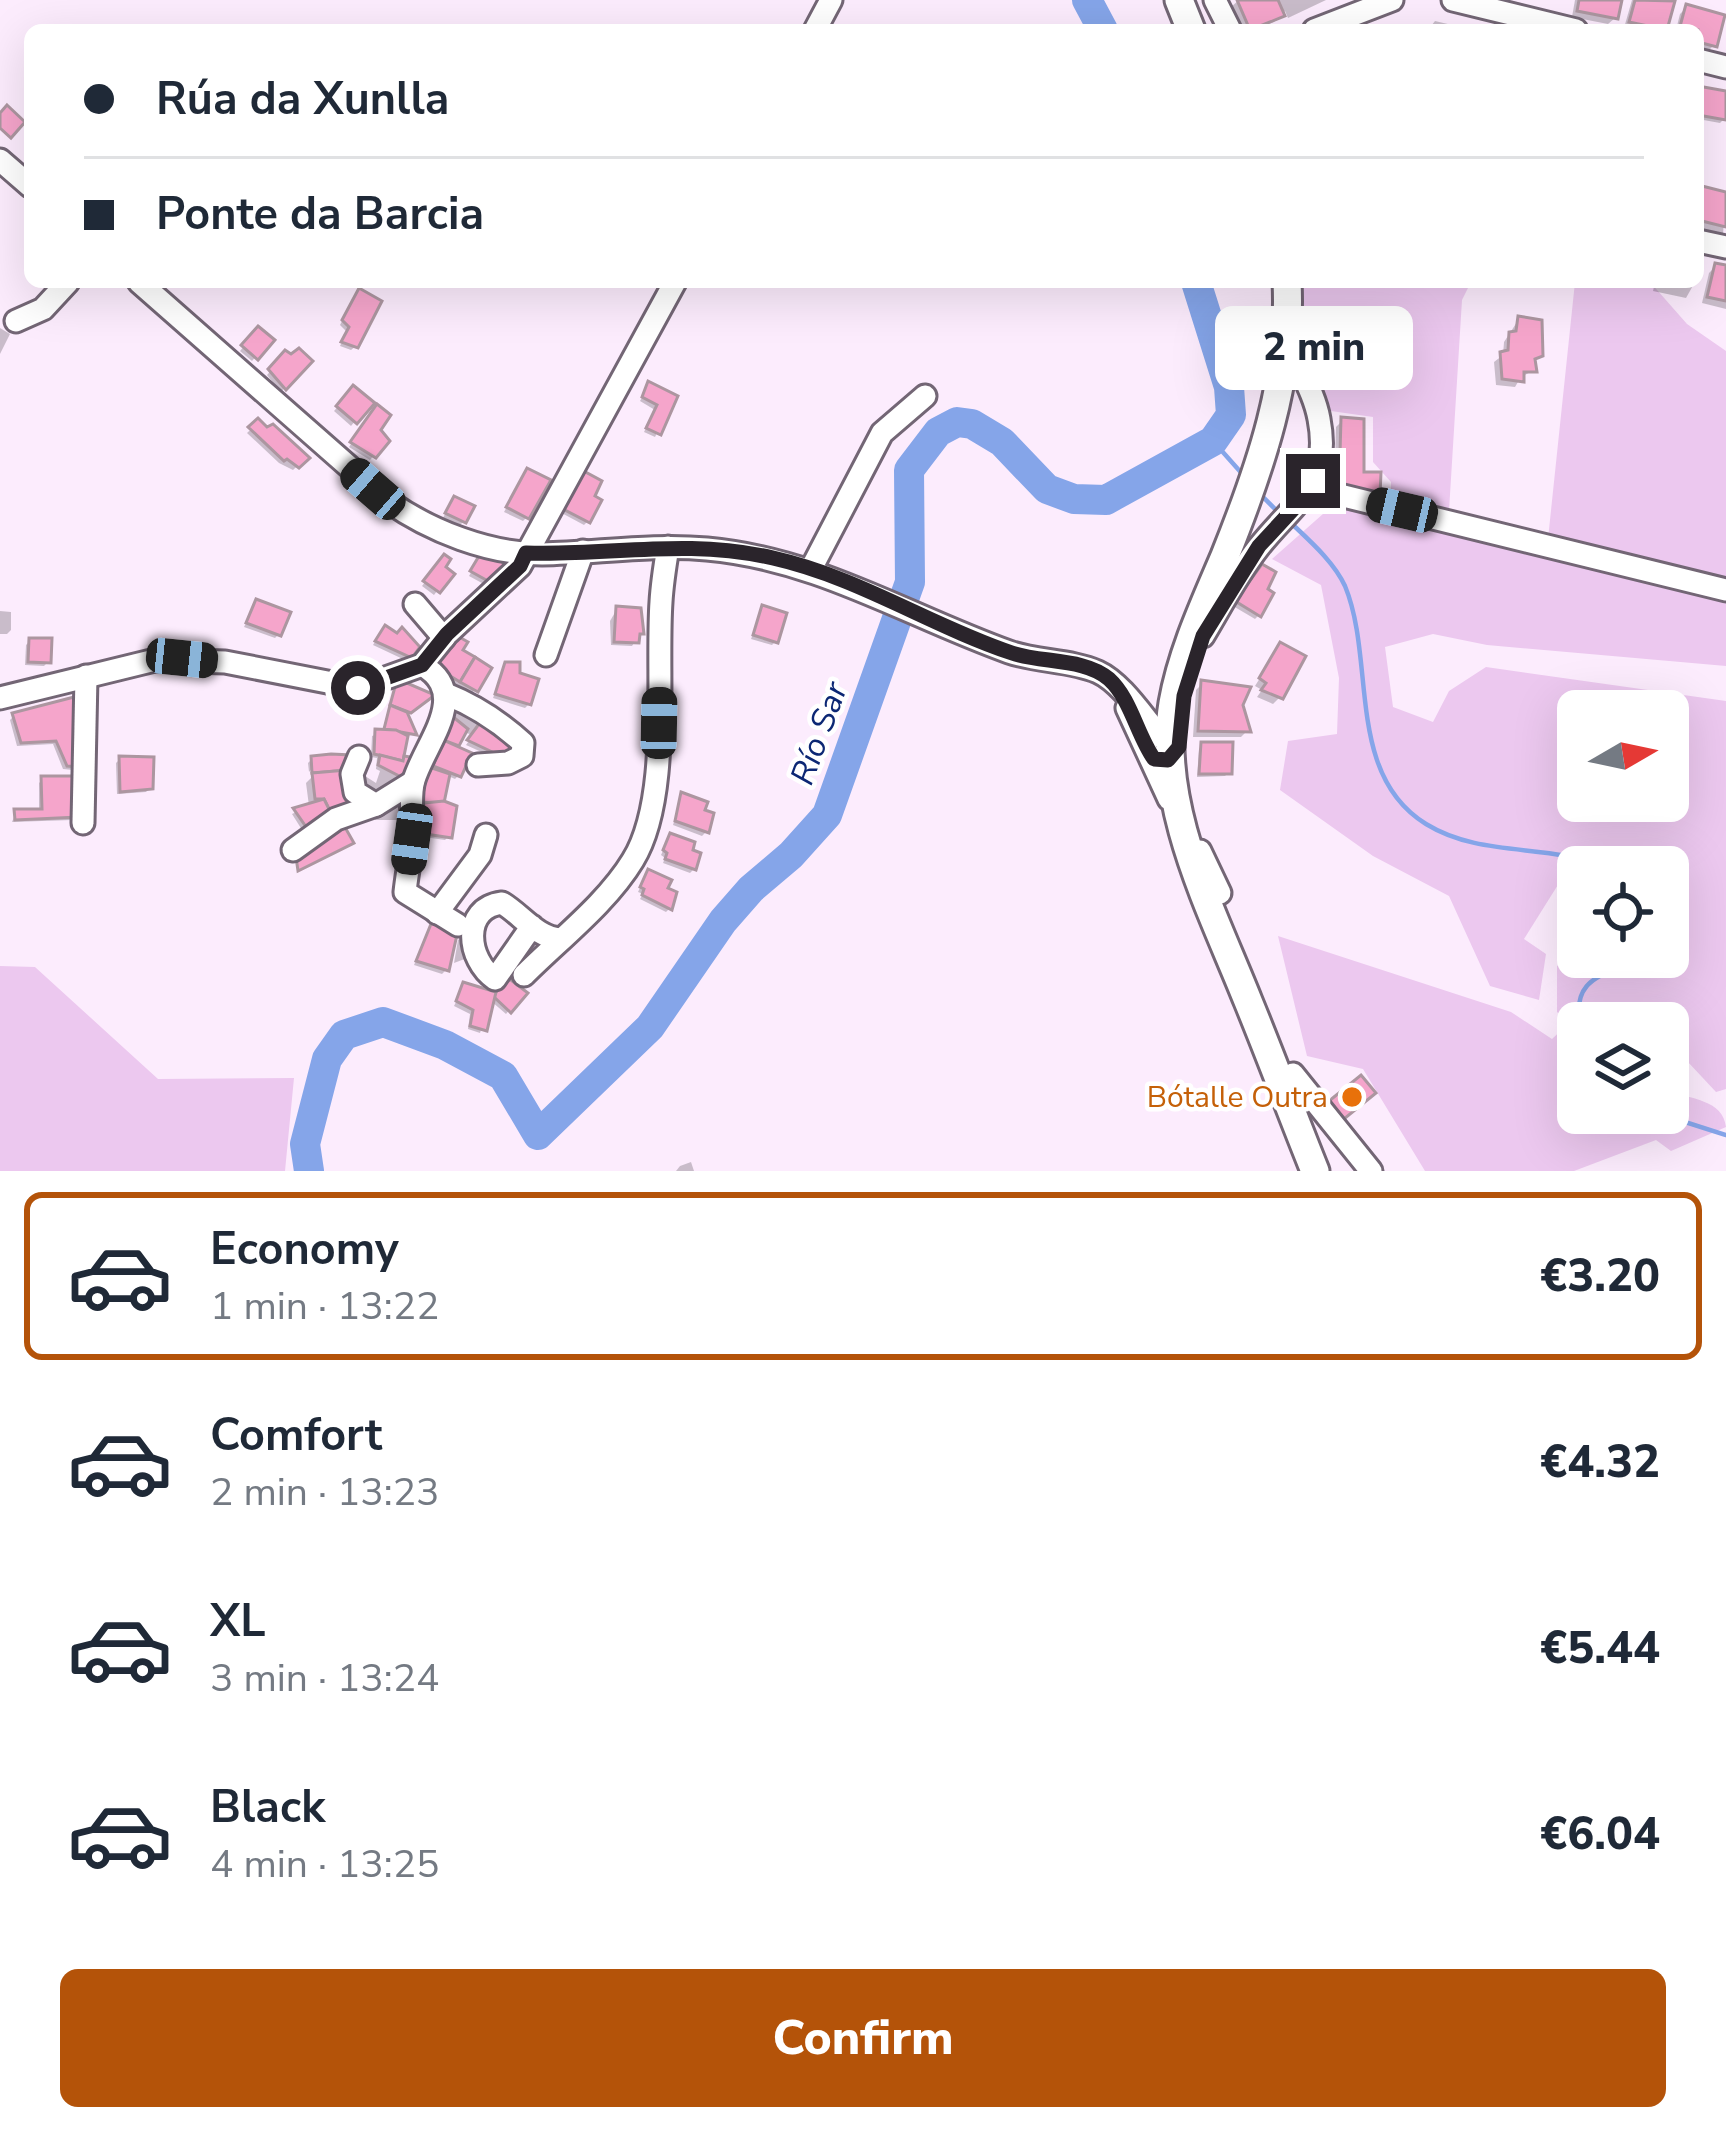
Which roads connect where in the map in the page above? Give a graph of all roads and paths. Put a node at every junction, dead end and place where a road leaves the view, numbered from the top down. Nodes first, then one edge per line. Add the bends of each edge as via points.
1 (1392, 0) edge
2 (1454, 0) edge
3 (1330, 24) edge
4 (1553, 24) edge
5 (0, 160) edge
6 (24, 181) edge
7 (62, 288) edge
8 (146, 288) edge
9 (672, 288) edge
10 (1279, 288) edge
11 (16, 321) dead end
12 (1286, 334) junction
13 (925, 396) dead end
14 (1305, 496) junction
15 (1230, 544) junction
16 (668, 547) junction
17 (583, 551) junction
18 (526, 553) junction
19 (812, 569) junction
20 (1726, 590) edge
21 (415, 604) dead end
22 (444, 638) junction
23 (546, 655) dead end
24 (1189, 663) junction
25 (422, 665) junction
26 (86, 676) junction
27 (1119, 691) junction
28 (446, 694) junction
29 (0, 698) edge
30 (1137, 707) junction
31 (1161, 749) junction
32 (359, 757) dead end
33 (478, 765) dead end
34 (413, 782) junction
35 (376, 805) junction
36 (83, 824) dead end
37 (486, 835) dead end
38 (293, 850) dead end
39 (1220, 893) junction
40 (437, 913) junction
41 (458, 925) dead end
42 (532, 926) dead end
43 (561, 939) junction
44 (524, 975) dead end
45 (1293, 1074) junction
46 (1315, 1171) edge
47 (1331, 1171) edge
48 (1371, 1171) edge

1 - 3 street
2 - 4 street
5 - 6 street
7 - 11 street
8 - 18 street via 403,512 472,542
9 - 18 street
10 - 12 main road
12 - 14 street via 1319,419 1320,448
12 - 15 main road via 1265,442
13 - 19 street via 882,433
14 - 20 street
14 - 24 street via 1261,544
15 - 24 main road
15 - 24 main road
16 - 17 street
16 - 19 street
16 - 43 street via 647,827 621,878
17 - 18 street
17 - 23 street
18 - 22 street
19 - 27 street via 1012,653 1093,670
21 - 22 street
22 - 25 street
24 - 30 street via 1158,707
24 - 31 main road
24 - 39 main road via 1188,766
25 - 26 street via 358,688 182,658
25 - 28 street
26 - 29 street
26 - 36 street
27 - 30 street
27 - 31 street
28 - 33 street via 493,716 523,743 515,761
28 - 34 street
30 - 31 street
31 - 39 street
31 - 46 main road via 1203,886
32 - 35 street via 355,792
34 - 35 street
34 - 40 street via 404,892
35 - 38 street via 336,819
37 - 40 street
39 - 45 main road
40 - 41 street
42 - 43 street
43 - 44 street
45 - 47 main road
45 - 48 street

